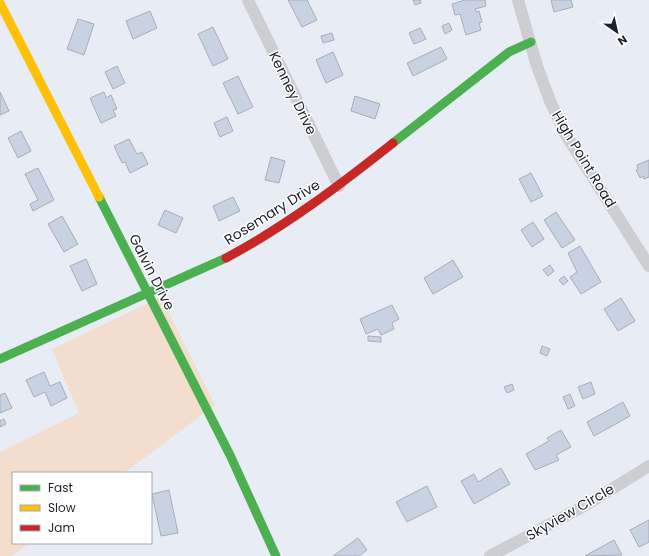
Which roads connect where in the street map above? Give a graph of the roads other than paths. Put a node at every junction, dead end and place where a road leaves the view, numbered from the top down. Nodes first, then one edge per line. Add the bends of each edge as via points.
1 (248, 0) edge
2 (518, 0) edge
3 (0, 3) edge
4 (531, 42) junction
5 (339, 186) junction
6 (649, 266) edge
7 (147, 293) junction
8 (0, 359) edge
9 (649, 466) edge
10 (276, 556) edge
11 (490, 556) edge

1 - 5 street, Kenney Drive
2 - 4 street, High Point Road
3 - 7 street, Galvin Drive
4 - 5 street, Rosemary Drive via 509,52
4 - 6 street, High Point Road via 550,101 566,135
5 - 7 street, Rosemary Drive via 308,209 250,245
7 - 8 street, Rosemary Drive
7 - 10 street, Galvin Drive via 230,455
9 - 11 street, Skyview Circle via 586,505

